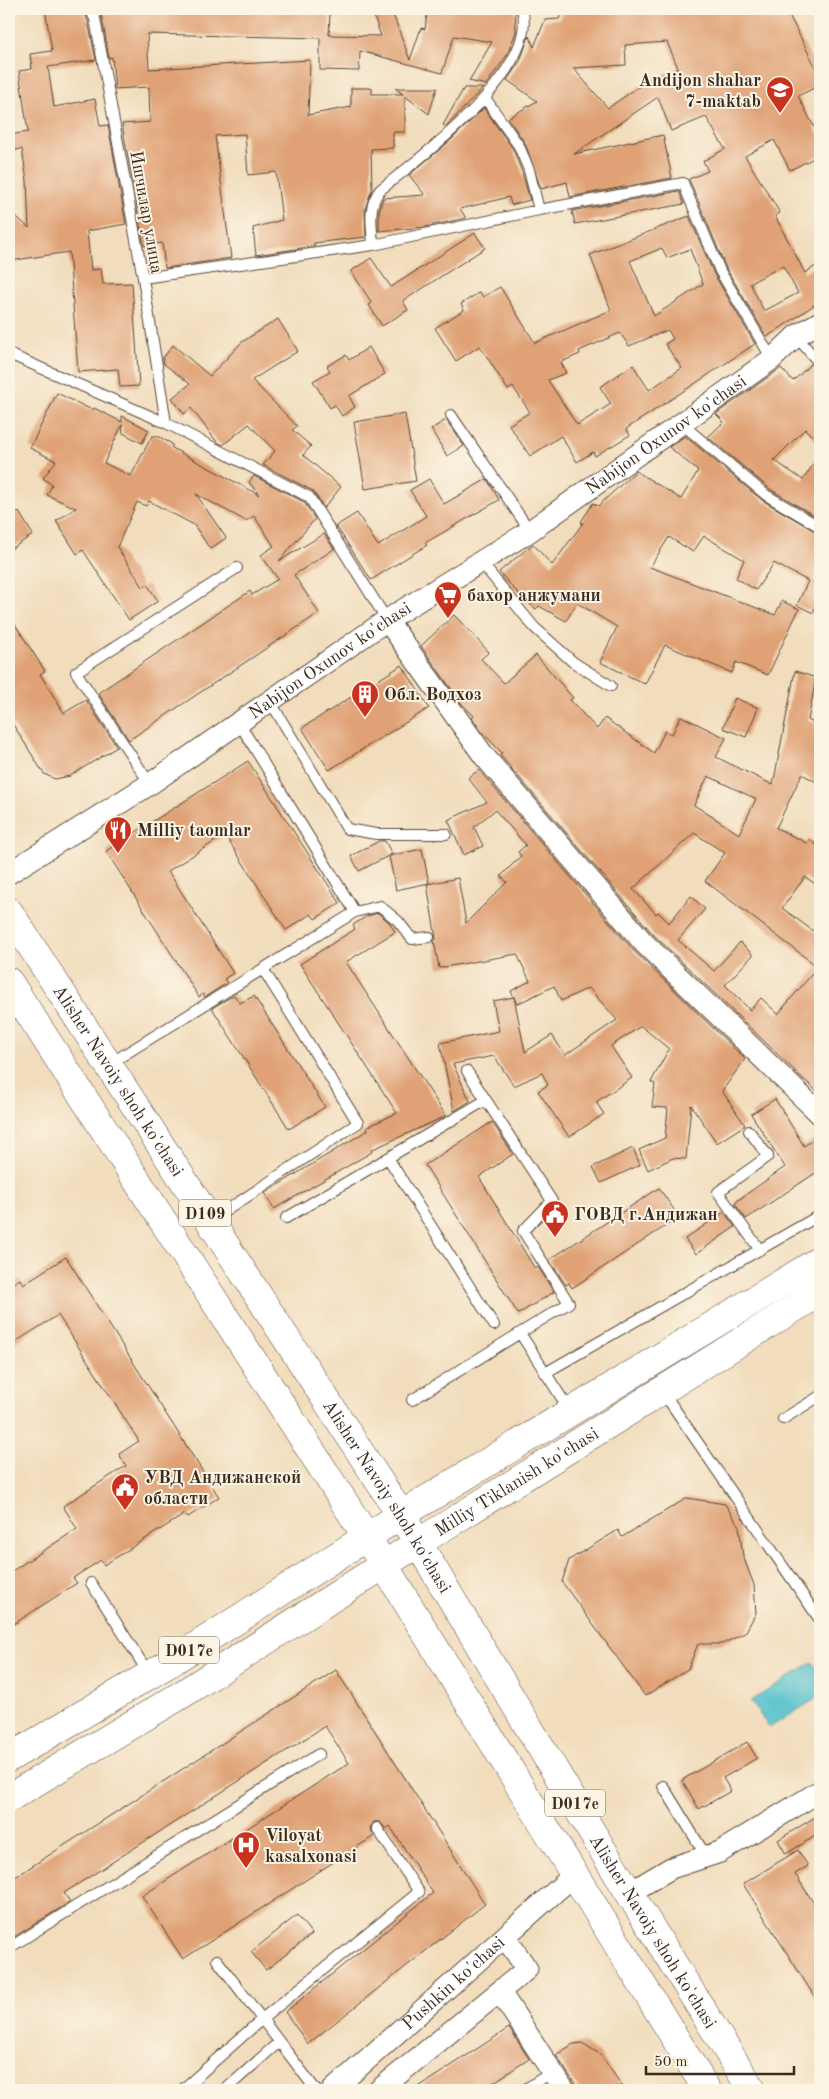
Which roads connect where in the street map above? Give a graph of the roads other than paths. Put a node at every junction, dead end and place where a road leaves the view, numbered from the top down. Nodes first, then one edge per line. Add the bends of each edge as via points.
1 (90, 9) edge
2 (522, 9) edge
3 (485, 98) junction
4 (540, 210) junction
5 (374, 245) junction
6 (143, 278) junction
7 (820, 322) edge
8 (796, 336) junction
9 (9, 354) edge
10 (772, 359) junction
11 (820, 364) edge
12 (451, 415) dead end
13 (166, 423) junction
14 (682, 424) junction
15 (820, 526) edge
16 (530, 531) junction
17 (479, 560) junction
18 (237, 568) dead end
19 (387, 620) junction
20 (611, 686) dead end
21 (270, 701) junction
22 (239, 723) junction
23 (150, 784) junction
24 (446, 834) dead end
25 (9, 873) edge
26 (9, 912) edge
27 (355, 912) junction
28 (429, 938) dead end
29 (262, 969) junction
30 (9, 982) edge
31 (17, 1011) edge
32 (108, 1065) junction
33 (467, 1071) dead end
34 (486, 1100) junction
35 (820, 1114) edge
36 (749, 1131) dead end
37 (388, 1158) junction
38 (820, 1215) edge
39 (286, 1218) dead end
40 (210, 1221) junction
41 (760, 1250) junction
42 (820, 1260) edge
43 (820, 1292) edge
44 (776, 1304) junction
45 (494, 1325) dead end
46 (520, 1333) junction
47 (646, 1367) junction
48 (545, 1373) junction
49 (661, 1390) junction
50 (820, 1396) edge
51 (412, 1400) dead end
52 (571, 1412) junction
53 (784, 1419) dead end
54 (585, 1438) junction
55 (401, 1514) junction
56 (366, 1536) junction
57 (418, 1543) junction
58 (383, 1565) junction
59 (91, 1583) dead end
60 (820, 1620) edge
61 (149, 1675) junction
62 (319, 1754) dead end
63 (9, 1758) edge
64 (663, 1786) dead end
65 (820, 1791) edge
66 (9, 1798) edge
67 (377, 1828) dead end
68 (605, 1854) junction
69 (706, 1856) junction
70 (575, 1874) junction
71 (630, 1893) junction
72 (505, 1937) junction
73 (9, 1948) edge
74 (217, 1960) dead end
75 (500, 1992) junction
76 (262, 2019) junction
77 (279, 2042) junction
78 (552, 2072) junction
79 (345, 2086) edge
80 (182, 2090) edge
81 (225, 2090) edge
82 (316, 2090) edge
83 (379, 2090) edge
84 (524, 2090) edge
85 (564, 2090) edge
86 (707, 2090) edge
87 (752, 2090) edge

1 - 6 lane, Ишчилар улица via 95,19
2 - 3 lane via 523,30 519,48
3 - 4 lane via 519,146
3 - 5 lane via 461,123 380,190 371,203
4 - 5 lane
4 - 10 lane via 683,183 720,271
5 - 6 lane
6 - 13 lane, Ишчилар улица
7 - 8 street, Nabijon Oxunov ko'chasi
8 - 10 street, Nabijon Oxunov ko'chasi
8 - 11 lane
9 - 13 lane
10 - 14 street, Nabijon Oxunov ko'chasi
12 - 16 lane
13 - 19 lane via 309,497
14 - 15 lane via 766,495
14 - 16 street, Nabijon Oxunov ko'chasi
16 - 17 street, Nabijon Oxunov ko'chasi
17 - 19 street, Nabijon Oxunov ko'chasi
17 - 20 lane via 534,627 573,662
18 - 23 lane via 76,672
19 - 21 street, Nabijon Oxunov ko'chasi
19 - 35 street via 484,756 644,943
21 - 22 street, Nabijon Oxunov ko'chasi
21 - 24 lane via 347,829 376,834
22 - 23 street, Nabijon Oxunov ko'chasi
22 - 27 lane
23 - 25 street, Nabijon Oxunov ko'chasi
26 - 32 main road, Alisher Navoiy shoh ko'chasi / D109
27 - 28 lane via 380,906 412,939
27 - 29 lane
29 - 32 lane
29 - 40 lane via 358,1123
30 - 31 main road, Alisher Navoiy shoh ko'chasi / D109
31 - 56 main road, Alisher Navoiy shoh ko'chasi / D109
32 - 40 main road, Alisher Navoiy shoh ko'chasi / D109
33 - 34 lane
34 - 37 lane
34 - 46 lane via 552,1201 523,1231 569,1303
36 - 41 lane via 768,1156 718,1192
37 - 39 lane
37 - 45 lane
38 - 41 lane
40 - 55 main road, Alisher Navoiy shoh ko'chasi / D109
41 - 48 lane
42 - 44 main road, Milliy Tiklanish ko'chasi
43 - 44 main road, Milliy Tiklanish ko'chasi
44 - 47 main road, Milliy Tiklanish ko'chasi
44 - 49 main road, Milliy Tiklanish ko'chasi
46 - 48 lane
46 - 51 lane
47 - 49 main road
47 - 52 main road, Milliy Tiklanish ko'chasi
48 - 52 lane
49 - 54 main road, Milliy Tiklanish ko'chasi
49 - 60 lane
50 - 53 lane
52 - 54 main road
52 - 55 main road, Milliy Tiklanish ko'chasi
54 - 57 main road, Milliy Tiklanish ko'chasi
55 - 56 main road, Milliy Tiklanish ko'chasi / D017e
55 - 57 main road, Alisher Navoiy shoh ko'chasi / D017e
56 - 58 main road, Alisher Navoiy shoh ko'chasi / D017e
56 - 61 main road, Milliy Tiklanish ko'chasi / D017e
57 - 58 main road, Milliy Tiklanish ko'chasi / D017e
57 - 68 main road, Alisher Navoiy shoh ko'chasi / D017e
58 - 66 main road, Milliy Tiklanish ko'chasi / D017e via 181,1694
58 - 70 main road, Alisher Navoiy shoh ko'chasi / D017e
59 - 61 lane
61 - 63 main road, Milliy Tiklanish ko'chasi / D017e
62 - 73 lane
64 - 69 lane
65 - 69 street via 732,1846
67 - 76 lane via 419,1892
68 - 70 main road
68 - 71 main road, Alisher Navoiy shoh ko'chasi / D017e
69 - 71 street via 671,1868
70 - 72 street, Pushkin ko'chasi
70 - 86 main road, Alisher Navoiy shoh ko'chasi / D017e
71 - 87 main road, Alisher Navoiy shoh ko'chasi / D017e
72 - 75 street via 527,1969
72 - 79 street, Pushkin ko'chasi
74 - 76 lane
75 - 78 street
75 - 83 street
76 - 77 lane
76 - 80 lane
77 - 81 lane
77 - 82 lane
78 - 84 lane
78 - 85 street

